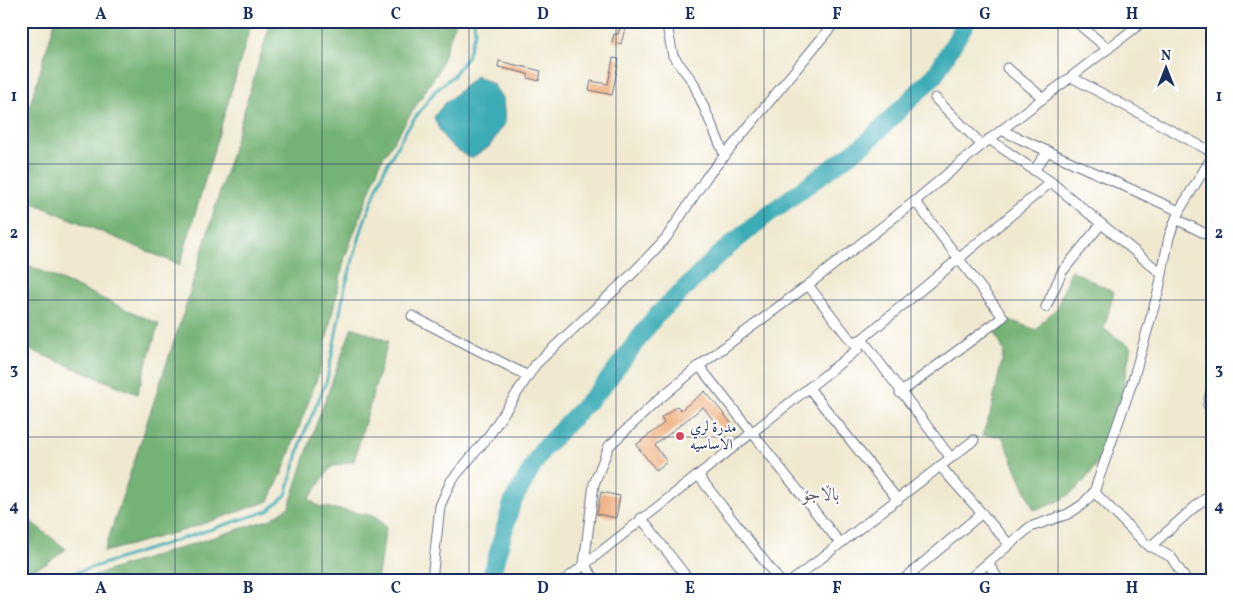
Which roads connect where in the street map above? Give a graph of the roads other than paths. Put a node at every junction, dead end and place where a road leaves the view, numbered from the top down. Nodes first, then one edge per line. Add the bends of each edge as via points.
1 (666, 21) edge
2 (836, 21) edge
3 (1075, 21) edge
4 (1144, 21) edge
5 (1108, 49) junction
6 (1007, 68) dead end
7 (1071, 77) junction
8 (935, 98) dead end
9 (1043, 98) junction
10 (1001, 130) junction
11 (986, 142) junction
12 (1048, 151) junction
13 (1212, 152) edge
14 (724, 156) junction
15 (1212, 157) edge
16 (1034, 170) junction
17 (1051, 182) junction
18 (915, 201) junction
19 (1178, 215) junction
20 (1101, 224) junction
21 (1212, 237) edge
22 (960, 260) junction
23 (1162, 274) junction
24 (808, 285) junction
25 (1046, 307) dead end
26 (412, 316) dead end
27 (857, 343) junction
28 (699, 366) junction
29 (528, 376) junction
30 (1212, 386) edge
31 (809, 388) junction
32 (900, 393) junction
33 (1208, 405) dead end
34 (752, 432) junction
35 (974, 440) dead end
36 (951, 458) junction
37 (940, 466) junction
38 (698, 475) junction
39 (1094, 492) junction
40 (1212, 494) edge
41 (898, 500) junction
42 (982, 513) junction
43 (641, 518) junction
44 (840, 543) junction
45 (1009, 544) junction
46 (1150, 547) junction
47 (988, 563) junction
48 (584, 564) junction
49 (432, 580) edge
50 (565, 580) edge
51 (594, 580) edge
52 (689, 580) edge
53 (779, 580) edge
54 (793, 580) edge
55 (903, 580) edge
56 (968, 580) edge
57 (999, 580) edge
58 (1186, 580) edge

1 - 14 street via 673,56 693,82
2 - 14 street
3 - 5 street
4 - 5 street
5 - 7 street
6 - 9 street
7 - 9 street
7 - 13 street
8 - 11 street
9 - 10 street
10 - 11 street
10 - 12 street
11 - 16 street
11 - 18 street
12 - 16 street
12 - 19 street
14 - 29 street via 666,238 536,364
15 - 19 street
16 - 17 street
17 - 20 street
17 - 22 street
18 - 22 street
18 - 24 street
19 - 21 street
19 - 23 street via 1166,245
20 - 23 street
20 - 25 street via 1062,272
22 - 27 street
22 - 32 street via 1003,317
23 - 39 street via 1133,380
24 - 27 street
24 - 28 street
26 - 29 street
27 - 31 street
27 - 32 street
28 - 34 street
28 - 48 street via 609,446 594,484
29 - 49 street via 488,437 451,481 440,506
30 - 33 street
31 - 34 street
31 - 41 street
32 - 36 street
34 - 38 street
34 - 44 street
35 - 36 street
36 - 37 street
37 - 41 street
37 - 42 street
38 - 43 street
38 - 53 street
39 - 45 street via 1075,510 1030,526
39 - 46 street
40 - 46 street
41 - 44 street
42 - 45 street
42 - 55 street
43 - 48 street
43 - 52 street
44 - 54 street
45 - 47 street
46 - 58 street via 1171,557
47 - 56 street
47 - 57 street
48 - 50 street
48 - 51 street

